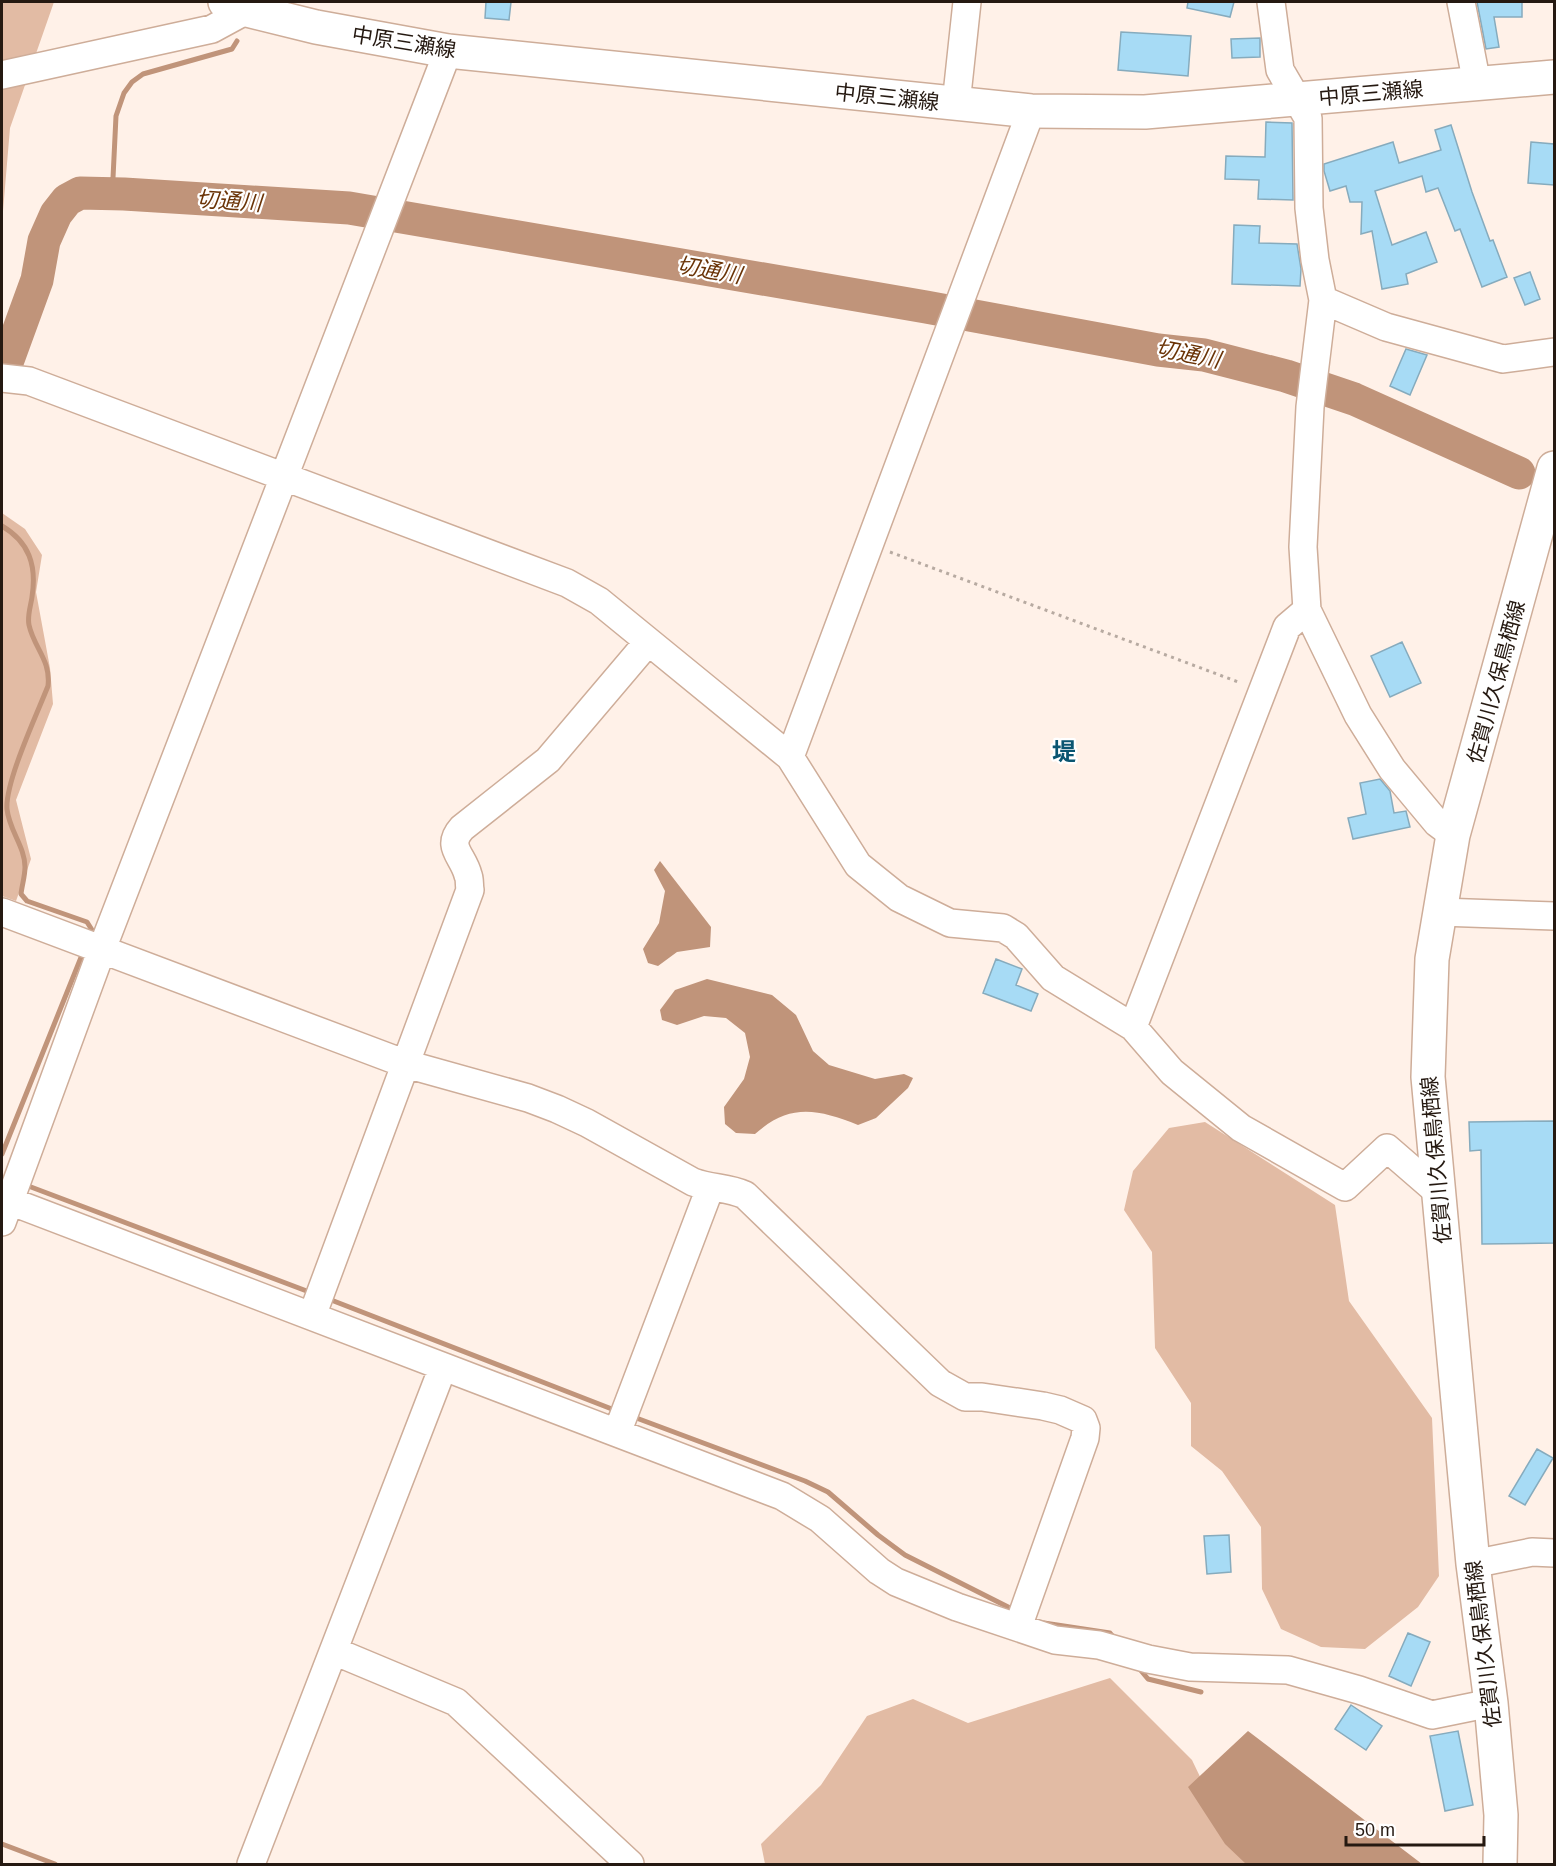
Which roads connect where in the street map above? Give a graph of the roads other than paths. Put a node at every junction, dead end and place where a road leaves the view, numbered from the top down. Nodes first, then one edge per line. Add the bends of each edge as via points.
1 (967, 2) edge
2 (1271, 2) edge
3 (1461, 2) edge
4 (236, 6) edge
5 (448, 51) junction
6 (2, 75) edge
7 (1554, 77) edge
8 (1477, 84) junction
9 (1297, 99) junction
10 (956, 104) junction
11 (1031, 111) junction
12 (1323, 300) junction
13 (1554, 352) edge
14 (2, 378) edge
15 (1554, 468) edge
16 (285, 478) junction
17 (1549, 508) edge
18 (1307, 610) junction
19 (648, 642) junction
20 (790, 757) junction
21 (1453, 836) junction
22 (2, 912) edge
23 (1440, 912) junction
24 (1554, 916) edge
25 (102, 949) junction
26 (1133, 1027) junction
27 (406, 1064) junction
28 (710, 1188) junction
29 (1439, 1193) junction
30 (4, 1207) edge
31 (312, 1316) junction
32 (443, 1366) junction
33 (617, 1433) junction
34 (1554, 1553) edge
35 (1473, 1564) junction
36 (1022, 1616) junction
37 (334, 1651) junction
38 (1491, 1703) junction
39 (251, 1864) edge
40 (630, 1864) edge
41 (1500, 1864) edge

1 - 10 street
2 - 9 street via 1280,70
3 - 8 street
4 - 5 main road, 中原三瀬線 via 316,27
4 - 6 street via 212,29
5 - 10 main road, 中原三瀬線
5 - 16 street
7 - 8 main road, 中原三瀬線
8 - 9 main road, 中原三瀬線
9 - 11 main road, 中原三瀬線 via 1145,112
9 - 12 street via 1308,118 1309,208
10 - 11 main road, 中原三瀬線
11 - 20 street
12 - 13 street via 1386,327 1503,359
12 - 18 street via 1310,407 1303,547
14 - 16 street via 29,381
15 - 17 main road, 佐賀川久保鳥栖線
16 - 19 street via 567,583 599,601
16 - 25 street
17 - 21 main road, 佐賀川久保鳥栖線
18 - 21 street via 1358,715 1392,769 1437,823
18 - 26 street via 1287,627
19 - 20 street
19 - 27 street via 548,760 455,835 453,843 469,876 470,890
20 - 26 street via 858,865 899,898 950,923 1003,928 1016,936 1053,978
21 - 23 main road, 佐賀川久保鳥栖線
22 - 25 street
23 - 24 street
23 - 29 main road, 佐賀川久保鳥栖線 via 1432,958 1428,1077
25 - 27 street
25 - 30 street
26 - 29 street via 1172,1072 1241,1128 1345,1187 1387,1148
27 - 28 street via 557,1109
27 - 31 street
28 - 33 street
28 - 36 street via 731,1189 745,1195 940,1383 964,1397 1043,1406 1083,1420 1085,1438
29 - 35 main road, 佐賀川久保鳥栖線
30 - 31 street
31 - 32 street
32 - 33 street
32 - 37 street
33 - 36 street via 782,1496 820,1519 896,1582 957,1607
34 - 35 street via 1532,1552
35 - 38 main road, 佐賀川久保鳥栖線
36 - 38 street via 1055,1640 1099,1645 1190,1667 1288,1670 1359,1689 1432,1715
37 - 39 street
37 - 40 street via 456,1702
38 - 41 main road, 佐賀川久保鳥栖線 via 1501,1815

